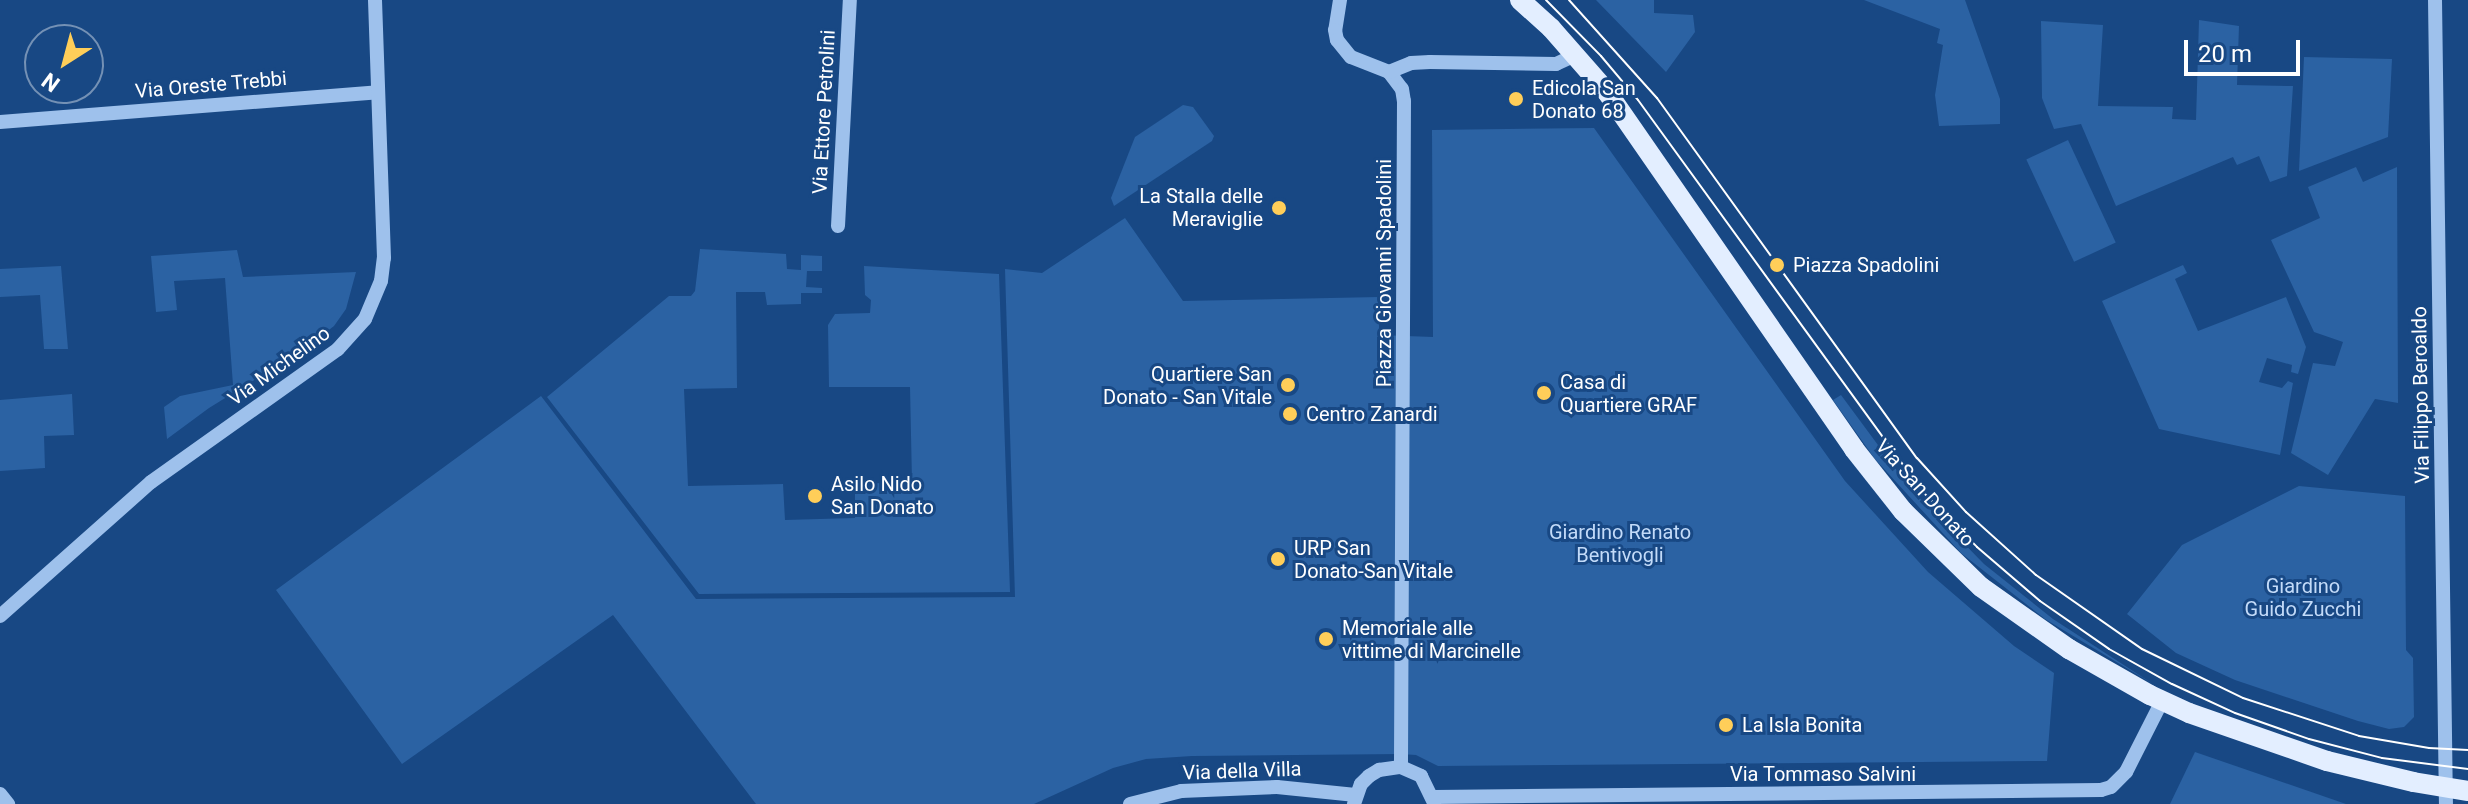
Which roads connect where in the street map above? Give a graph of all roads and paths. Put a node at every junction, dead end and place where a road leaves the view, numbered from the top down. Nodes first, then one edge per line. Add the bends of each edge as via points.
1 (375, 0) edge
2 (850, 0) edge
3 (1340, 0) edge
4 (1520, 0) edge
5 (2435, 0) edge
6 (1575, 55) junction
7 (1389, 72) junction
8 (378, 92) junction
9 (0, 122) edge
10 (838, 226) dead end
11 (0, 616) edge
12 (2162, 701) junction
13 (1401, 767) junction
14 (2468, 791) edge
15 (0, 794) edge
16 (2446, 797) edge
17 (1355, 799) edge
18 (1434, 801) edge
19 (8, 804) edge
20 (1130, 804) edge

1 - 8 street, Via Michelino
2 - 10 street, Via Ettore Petrolini
3 - 7 street via 1337,40 1351,57
4 - 6 main road, Via San Donato
5 - 16 street, Via Filippo Beroaldo
6 - 7 street via 1556,64 1430,62
6 - 12 main road, Via San Donato via 1614,102 1854,449 1903,511 1954,563 2021,618
7 - 13 street, Piazza Giovanni Spadolini via 1404,101
8 - 9 street, Via Oreste Trebbi
8 - 11 street, Via Michelino via 384,258 365,319 338,349 151,482
12 - 16 main road, Via San Donato via 2327,761
12 - 18 street, Via Tommaso Salvini via 2126,772 2101,790
13 - 17 street via 1379,770 1361,784
13 - 18 street via 1421,776
14 - 16 main road, Via San Donato
15 - 19 street
17 - 20 street, Via della Villa via 1277,787 1181,791

